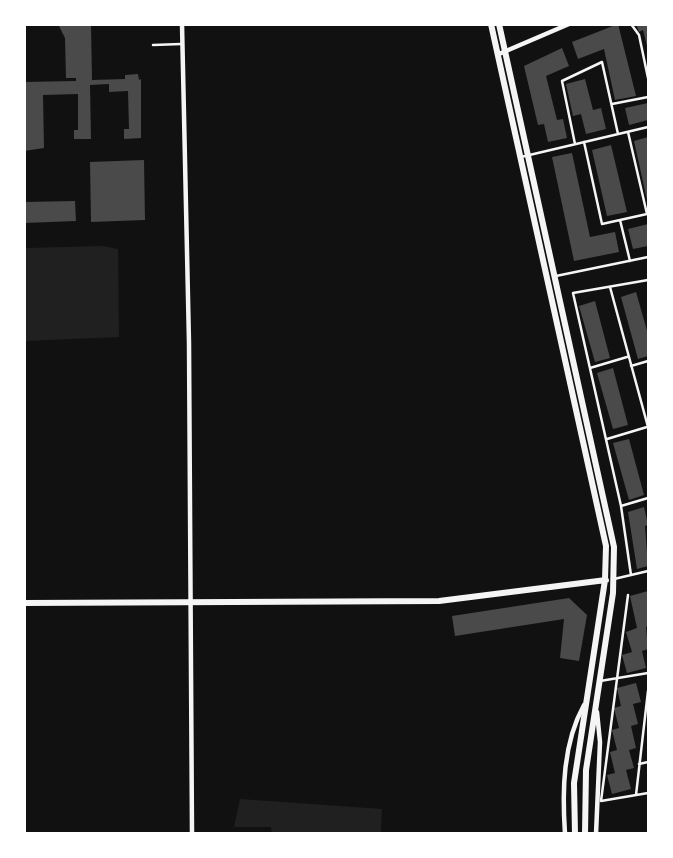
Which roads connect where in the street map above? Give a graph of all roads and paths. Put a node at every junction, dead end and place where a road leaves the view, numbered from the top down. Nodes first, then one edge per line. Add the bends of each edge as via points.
1 (182, 24) edge
2 (491, 24) edge
3 (499, 24) edge
4 (569, 24) edge
5 (631, 24) edge
6 (182, 44) junction
7 (153, 45) dead end
8 (502, 53) junction
9 (649, 78) edge
10 (649, 97) edge
11 (612, 104) junction
12 (649, 127) edge
13 (628, 132) junction
14 (618, 134) junction
15 (584, 142) junction
16 (575, 144) junction
17 (524, 156) junction
18 (620, 220) junction
19 (649, 257) edge
20 (630, 261) junction
21 (550, 277) junction
22 (649, 280) edge
23 (610, 287) junction
24 (629, 356) junction
25 (649, 361) edge
26 (631, 366) junction
27 (590, 368) junction
28 (648, 427) edge
29 (607, 439) junction
30 (649, 498) edge
31 (621, 506) junction
32 (649, 570) edge
33 (631, 575) junction
34 (614, 579) junction
35 (605, 580) junction
36 (628, 595) dead end
37 (24, 603) edge
38 (189, 604) junction
39 (649, 673) edge
40 (617, 678) junction
41 (599, 681) junction
42 (649, 691) edge
43 (584, 704) junction
44 (596, 707) junction
45 (649, 762) edge
46 (639, 764) junction
47 (649, 793) edge
48 (636, 795) junction
49 (192, 834) edge
50 (565, 834) edge
51 (575, 834) edge
52 (585, 834) edge
53 (596, 834) edge

1 - 6 street
2 - 8 street
3 - 8 street
4 - 8 street
5 - 9 lane via 639,35
6 - 7 lane
6 - 38 street
8 - 17 street
10 - 11 lane
11 - 14 lane
11 - 16 lane via 602,62 562,81
12 - 13 lane
13 - 14 lane
13 - 18 lane via 647,214
14 - 15 lane
15 - 16 lane
15 - 18 lane via 602,224
16 - 17 lane
17 - 21 street
18 - 20 lane
19 - 20 lane
20 - 21 lane
21 - 34 street via 612,531
21 - 35 street via 603,528
22 - 23 lane
23 - 24 lane
23 - 27 lane via 573,293
24 - 26 lane
24 - 27 lane
25 - 26 lane
26 - 28 lane
27 - 29 lane
28 - 29 lane
29 - 31 lane
30 - 31 lane
31 - 33 lane
32 - 33 lane
33 - 34 lane
34 - 35 street
34 - 41 street
35 - 38 street via 439,601
35 - 43 street
36 - 40 lane
37 - 38 street
38 - 49 street
39 - 40 lane
40 - 41 lane
40 - 48 lane via 601,801
41 - 44 street
42 - 46 lane
43 - 50 street via 570,741
43 - 51 street via 575,783
44 - 52 street via 586,770
44 - 53 street via 600,742
45 - 46 lane
46 - 48 lane
47 - 48 lane

